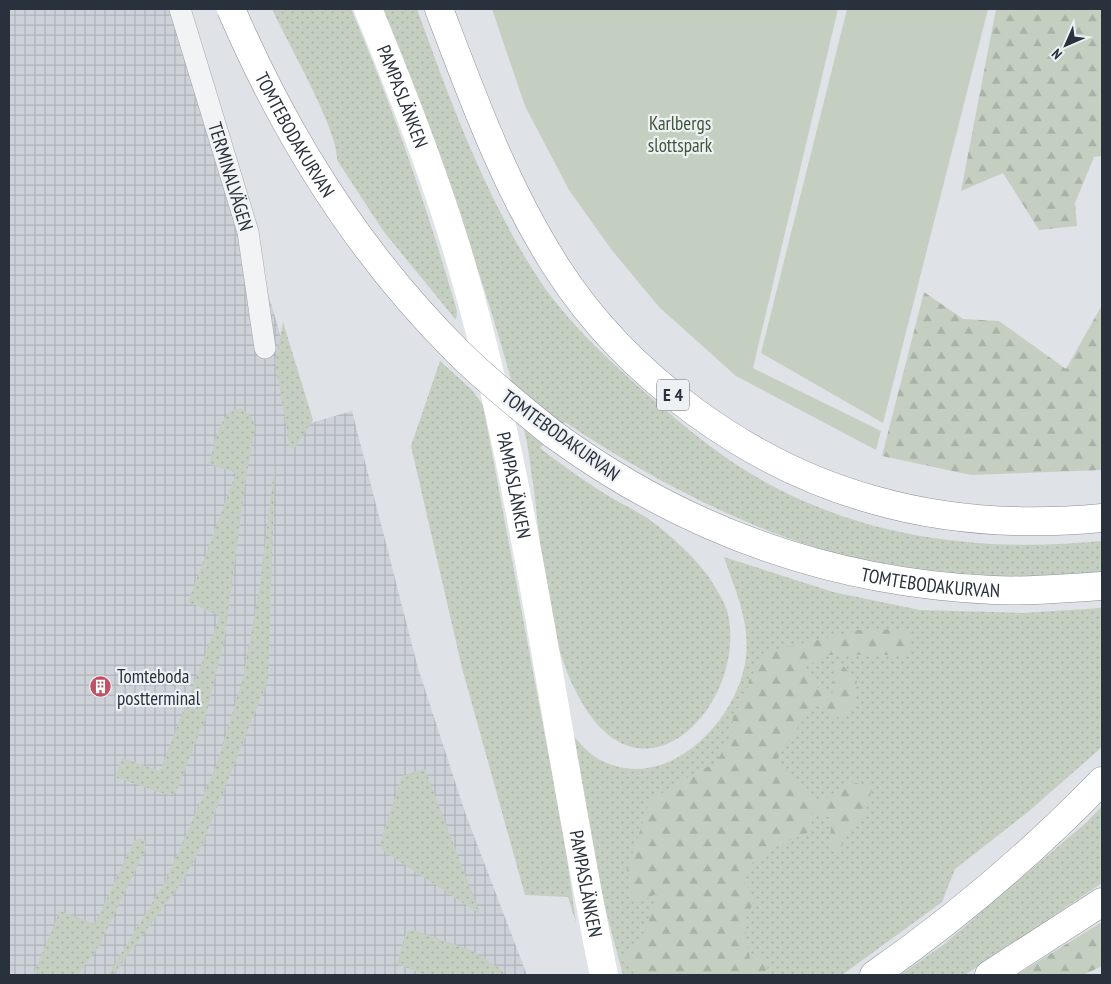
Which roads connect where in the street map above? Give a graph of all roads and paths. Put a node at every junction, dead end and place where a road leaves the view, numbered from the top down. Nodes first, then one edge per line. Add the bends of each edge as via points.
1 (180, 9) edge
2 (231, 9) edge
3 (368, 9) edge
4 (439, 9) edge
5 (265, 348) dead end
6 (1102, 518) edge
7 (1102, 586) edge
8 (1102, 781) edge
9 (1102, 902) edge
10 (604, 975) edge
11 (874, 975) edge
12 (988, 975) edge

1 - 5 street, TERMINALVÄGEN via 248,232
2 - 7 main road, TOMTEBODAKURVAN, bridge via 275,103 318,178 388,275 458,352 553,434 613,475 671,509 772,550 824,566 891,580 984,590
3 - 10 main road, PAMPASLÄNKEN via 428,160 482,344 518,505
4 - 6 main road, E 4 via 497,159 521,208 558,270 628,355 679,400 726,434 793,470 874,500 945,515 978,518 1069,521
8 - 11 main road via 996,881 926,939
9 - 12 main road

